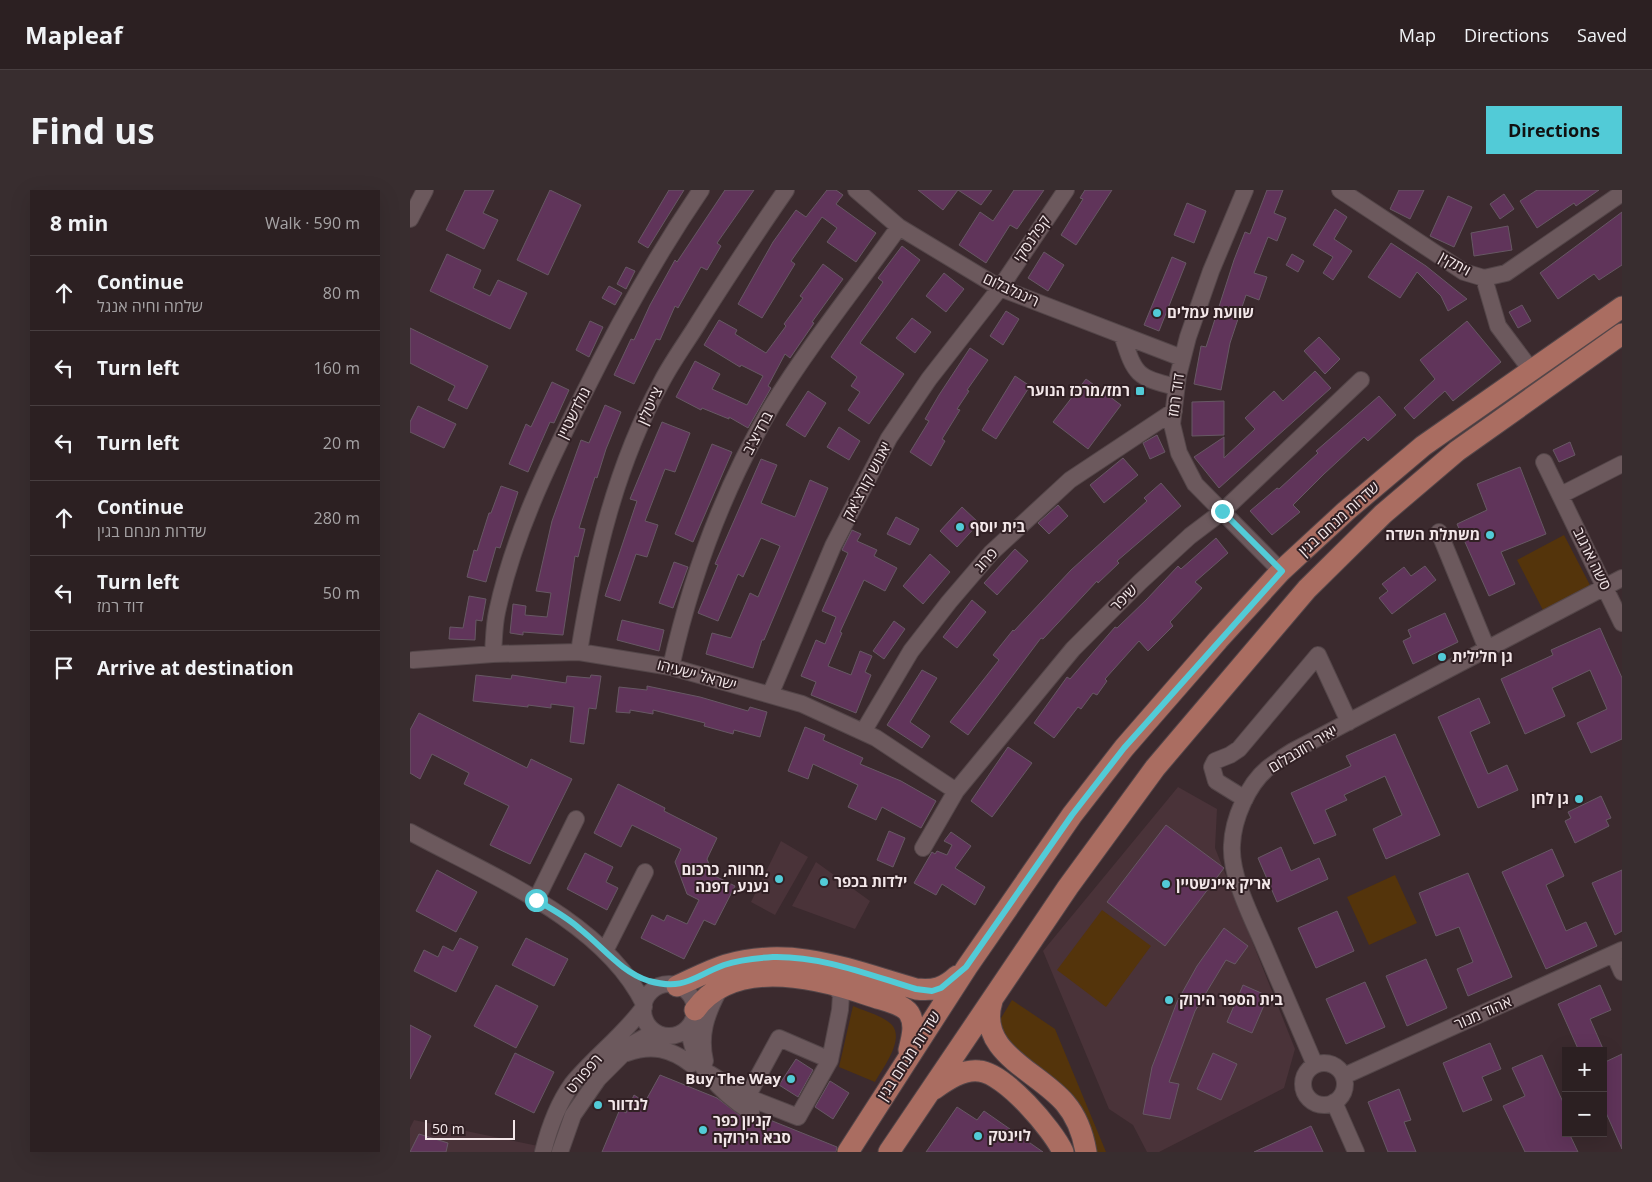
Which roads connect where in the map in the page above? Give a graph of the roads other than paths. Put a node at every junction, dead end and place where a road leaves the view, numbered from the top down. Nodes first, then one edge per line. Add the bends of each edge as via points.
1 (425, 190) edge
2 (700, 190) edge
3 (786, 190) edge
4 (856, 190) edge
5 (1066, 190) edge
6 (1244, 190) edge
7 (1340, 190) edge
8 (1622, 193) edge
9 (410, 219) edge
10 (899, 227) junction
11 (1484, 278) junction
12 (1000, 288) junction
13 (1622, 307) edge
14 (1622, 334) edge
15 (1122, 335) junction
16 (1182, 358) junction
17 (1531, 370) junction
18 (1361, 380) dead end
19 (1176, 387) junction
20 (1174, 411) junction
21 (1544, 462) dead end
22 (1622, 464) edge
23 (1560, 496) junction
24 (1222, 511) junction
25 (1440, 532) dead end
26 (1282, 571) junction
27 (1622, 578) edge
28 (1605, 587) junction
29 (1622, 624) edge
30 (1487, 649) junction
31 (579, 652) junction
32 (493, 654) junction
33 (413, 660) dead end
34 (671, 667) junction
35 (770, 695) junction
36 (1349, 722) junction
37 (863, 732) junction
38 (956, 792) junction
39 (1245, 799) junction
40 (576, 819) dead end
41 (410, 832) edge
42 (922, 848) dead end
43 (645, 872) dead end
44 (536, 900) junction
45 (605, 951) junction
46 (1618, 952) edge
47 (618, 964) junction
48 (966, 967) junction
49 (1622, 972) edge
50 (833, 983) junction
51 (672, 985) junction
52 (720, 988) junction
53 (993, 997) junction
54 (644, 1006) junction
55 (693, 1018) junction
56 (666, 1036) junction
57 (623, 1054) junction
58 (907, 1057) junction
59 (830, 1060) junction
60 (1315, 1065) junction
61 (702, 1069) junction
62 (1344, 1076) junction
63 (929, 1091) junction
64 (714, 1097) dead end
65 (1334, 1102) junction
66 (749, 1104) junction
67 (543, 1152) edge
68 (560, 1152) edge
69 (848, 1152) edge
70 (890, 1152) edge
71 (1063, 1152) edge
72 (1086, 1152) edge
73 (1356, 1152) edge

1 - 9 street
2 - 32 street, גולדשטיין via 614,332 542,476 514,552 497,613
3 - 31 street, צייטלין via 662,380 636,437 611,502 591,582
4 - 10 street, רינגלבלום
5 - 12 street, קפלנסקי
6 - 16 street, דוד רמז via 1211,271
7 - 11 street, ויתקין via 1464,272
8 - 11 street, ויתקין via 1506,273
10 - 12 street, רינגלבלום
10 - 34 street, ברדיצ'ב via 783,390 747,453 697,575
11 - 17 street via 1498,326
12 - 15 street, רינגלבלום
12 - 35 street, יאנוש קורצ'אק via 929,379 889,438 833,546
13 - 17 main road, שדרות מנחם בגין
14 - 53 main road, שדרות מנחם בגין via 1457,451 1384,514 1307,589 1155,768
15 - 16 street, רינגלבלום
15 - 19 street via 1136,372 1149,381
16 - 19 street, דוד רמז
17 - 26 main road, שדרות מנחם בגין via 1423,446
18 - 24 street, שיפר
19 - 20 street, דוד רמז
20 - 24 street, דוד רמז via 1172,424 1179,453 1195,484
20 - 37 street, פרוג via 1070,480 991,553 911,652
21 - 23 street, סשה ארגוב
22 - 23 street
23 - 28 street, סשה ארגוב
24 - 26 street, דוד רמז
24 - 38 street, שיפר via 1140,582 1072,649
25 - 30 street
26 - 48 main road, שדרות מנחם בגין via 1124,748 1072,815
27 - 28 street, יאיר רוזנבלום
28 - 29 street, סשה ארגוב
28 - 30 street, יאיר רוזנבלום
30 - 36 street, יאיר רוזנבלום via 1402,691
31 - 32 street, ישראל ישעיהו
31 - 34 street, ישראל ישעיהו
32 - 33 street, ישראל ישעיהו
34 - 35 street, ישראל ישעיהו
35 - 37 street, ישראל ישעיהו via 802,704
36 - 39 street, יאיר רוזנבלום via 1268,768 1255,781
36 - 39 street via 1318,656 1239,749 1215,761 1212,767 1216,781
37 - 38 street, ישראל ישעיהו
38 - 42 street, שיפר
39 - 60 street, יאיר רוזנבלום via 1233,837 1234,865 1255,924
40 - 44 street
41 - 44 street
43 - 45 street
44 - 45 street via 563,916
45 - 47 street
46 - 49 street
46 - 62 street, אהוד מנור
47 - 51 street via 647,980
47 - 54 street via 637,989
48 - 51 main road via 951,982 932,991 816,960 774,957 724,965
48 - 58 main road, שדרות מנחם בגין
50 - 52 main road via 813,978 774,976 751,978
50 - 58 main road via 903,1007 913,1029
50 - 59 street via 841,995 841,1003
51 - 54 street via 653,990
51 - 55 street via 690,995
52 - 55 main road via 703,999
52 - 61 street via 703,1031
53 - 63 main road, שדרות מנחם בגין
53 - 72 main road via 988,1018 992,1036 1008,1055 1068,1107 1080,1127
54 - 56 street via 649,1027
54 - 67 street, רפפורט via 634,1021 572,1085 558,1107
55 - 56 street via 678,1035
55 - 61 street via 692,1047
56 - 57 street, רפפורט via 645,1037
56 - 61 street
57 - 61 street via 656,1048 679,1055
57 - 68 street, רפפורט via 586,1094 573,1115
58 - 69 main road, שדרות מנחם בגין
59 - 66 street via 798,1117
59 - 66 street via 779,1038
60 - 62 street via 1334,1065
60 - 65 street via 1303,1083 1307,1095 1318,1104
61 - 64 street
61 - 66 street
62 - 65 street via 1344,1092
63 - 70 main road, שדרות מנחם בגין
63 - 71 main road via 966,1072 982,1071 992,1075 1018,1095
65 - 73 street

